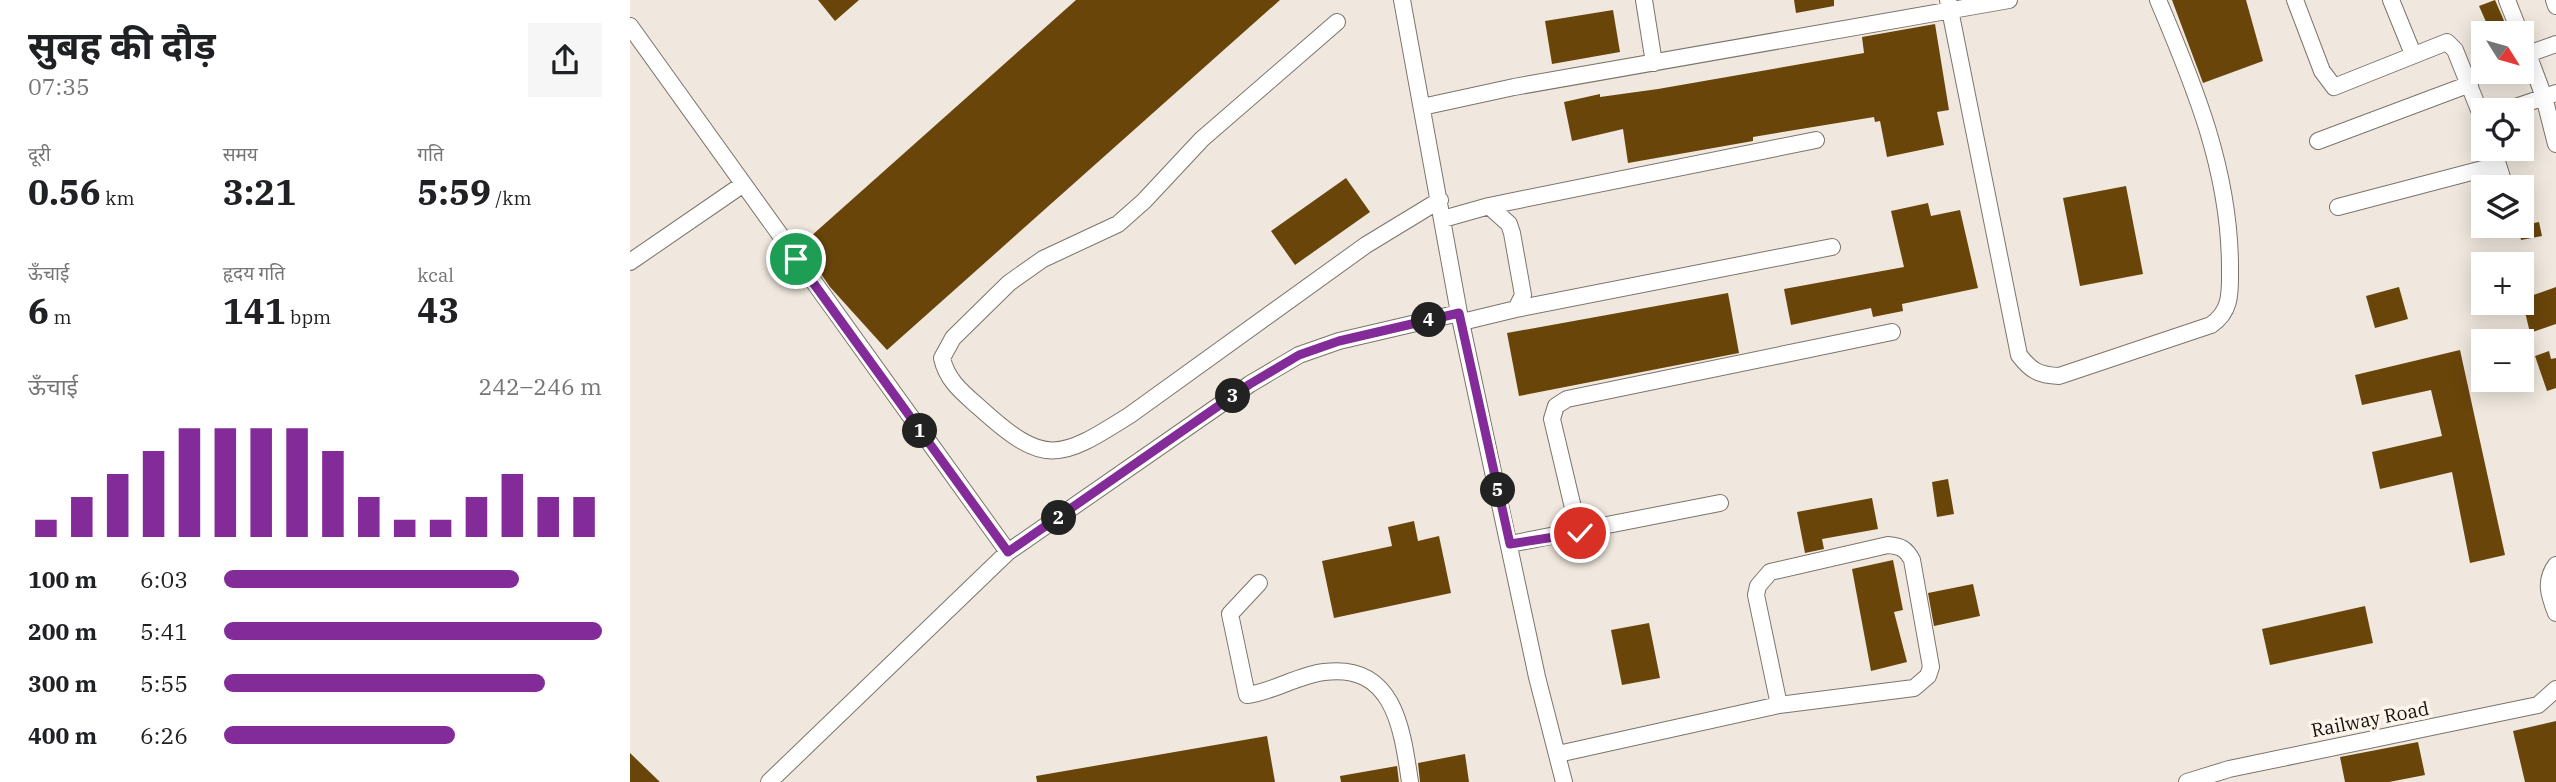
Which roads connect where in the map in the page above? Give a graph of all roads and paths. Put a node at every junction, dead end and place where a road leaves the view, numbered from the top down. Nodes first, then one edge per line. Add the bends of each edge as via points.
1 (1402, 0) edge
2 (1644, 0) edge
3 (2009, 0) edge
4 (2158, 0) edge
5 (2295, 0) edge
6 (2391, 0) edge
7 (2507, 0) edge
8 (2554, 0) edge
9 (1949, 6) edge
10 (2556, 6) edge
11 (2515, 21) edge
12 (1337, 22) dead end
13 (630, 26) edge
14 (2556, 44) edge
15 (2534, 52) edge
16 (2413, 54) junction
17 (1654, 63) junction
18 (2534, 65) edge
19 (2470, 84) junction
20 (2550, 95) edge
21 (2475, 98) edge
22 (1422, 107) junction
23 (1816, 140) dead end
24 (2318, 141) dead end
25 (2556, 144) edge
26 (2497, 161) edge
27 (2498, 166) junction
28 (2501, 175) edge
29 (743, 186) junction
30 (1440, 200) junction
31 (1489, 206) junction
32 (2338, 207) dead end
33 (1443, 219) junction
34 (1832, 247) dead end
35 (630, 262) edge
36 (1516, 309) junction
37 (1460, 318) junction
38 (1892, 332) dead end
39 (1720, 503) dead end
40 (1580, 533) junction
41 (1510, 544) junction
42 (1008, 552) junction
43 (2556, 565) edge
44 (1259, 583) dead end
45 (2556, 612) edge
46 (2556, 689) edge
47 (1779, 705) junction
48 (1558, 754) junction
49 (769, 782) edge
50 (1410, 782) edge
51 (1564, 782) edge
52 (2187, 782) edge

1 - 22 street
2 - 17 street
3 - 9 street
4 - 9 street via 2223,178 2230,232 2230,300 2211,325 2059,376 2040,375 2019,355
5 - 16 street via 2322,71 2334,87
6 - 16 street
7 - 11 street
8 - 10 street
9 - 17 street
12 - 30 street via 1202,139 1118,224 1043,259 1009,283 953,338 942,358 946,374 994,421 1034,450 1073,447 1130,415 1366,245
13 - 29 street
14 - 15 street
16 - 19 street via 2447,42
17 - 22 street
18 - 20 street
19 - 21 street
19 - 24 street
20 - 25 street
22 - 30 street
23 - 31 street
26 - 27 street
27 - 28 street
27 - 32 street
29 - 35 street
29 - 42 street
30 - 33 street
31 - 33 street
31 - 36 street via 1503,216 1512,233 1523,295
33 - 37 street
34 - 36 street
36 - 37 street
37 - 41 street
37 - 42 street via 1339,341 1299,355
38 - 40 street via 1567,399 1556,406 1552,419
39 - 40 street
40 - 41 street
41 - 48 street via 1536,677
42 - 49 street
43 - 45 street via 2547,591
44 - 50 street via 1230,614 1247,695 1323,672 1359,673 1375,680 1391,704
46 - 52 street, Railway Road via 2538,705 2229,769
47 - 47 street via 1922,684 1931,667 1907,551 1888,545 1770,572 1763,578 1756,595
47 - 48 street
48 - 51 street

